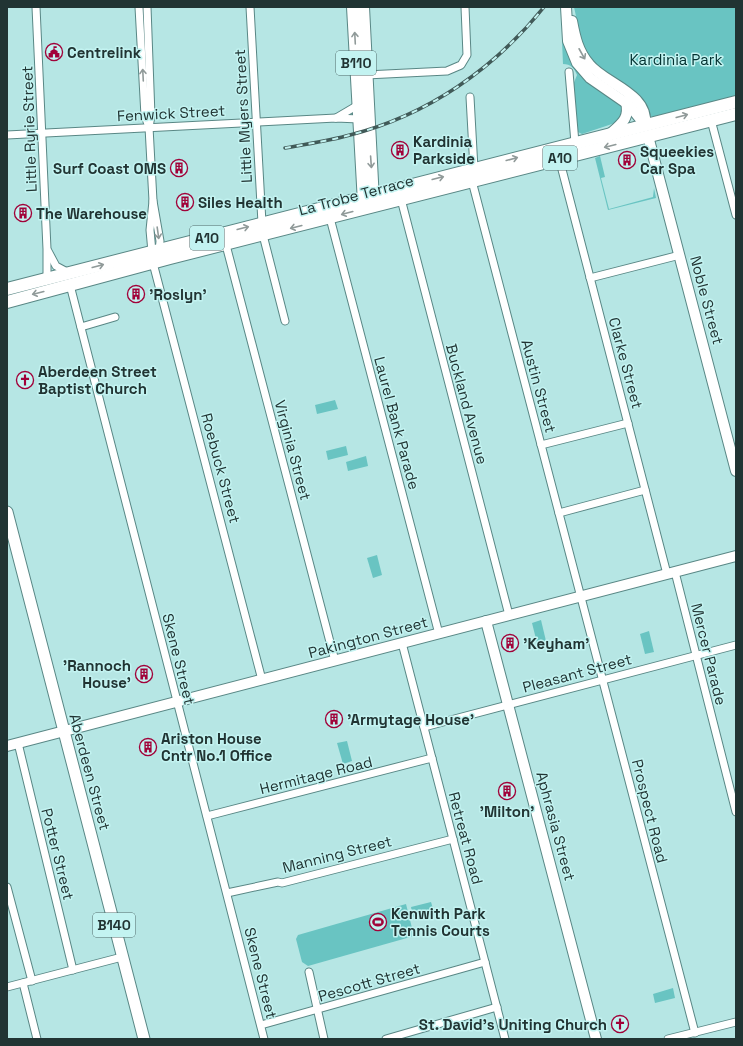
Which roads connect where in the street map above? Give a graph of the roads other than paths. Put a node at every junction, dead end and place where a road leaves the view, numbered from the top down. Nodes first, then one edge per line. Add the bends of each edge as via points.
1 (36, 7) edge
2 (139, 7) edge
3 (147, 7) edge
4 (250, 7) edge
5 (353, 7) edge
6 (363, 7) edge
7 (465, 7) edge
8 (566, 7) edge
9 (570, 7) edge
10 (569, 72) dead end
11 (366, 75) junction
12 (470, 97) dead end
13 (626, 102) junction
14 (736, 102) edge
15 (358, 105) junction
16 (736, 114) edge
17 (336, 118) junction
18 (359, 119) junction
19 (711, 120) junction
20 (257, 122) junction
21 (149, 127) junction
22 (646, 131) junction
23 (42, 133) junction
24 (610, 134) junction
25 (7, 135) edge
26 (575, 143) junction
27 (559, 158) junction
28 (474, 169) junction
29 (472, 181) junction
30 (401, 199) junction
31 (368, 202) junction
32 (736, 215) edge
33 (330, 218) junction
34 (262, 223) junction
35 (263, 236) junction
36 (226, 245) junction
37 (47, 249) junction
38 (154, 255) junction
39 (680, 255) junction
40 (590, 278) junction
41 (47, 279) junction
42 (70, 279) junction
43 (7, 289) edge
44 (7, 302) edge
45 (115, 317) dead end
46 (284, 321) dead end
47 (81, 327) junction
48 (628, 423) junction
49 (541, 445) junction
50 (736, 471) edge
51 (646, 490) junction
52 (559, 513) junction
53 (8, 519) edge
54 (736, 556) edge
55 (671, 573) junction
56 (581, 597) junction
57 (509, 615) junction
58 (486, 621) junction
59 (439, 634) junction
60 (402, 643) junction
61 (736, 645) edge
62 (696, 655) junction
63 (335, 661) junction
64 (262, 680) junction
65 (602, 680) junction
66 (177, 701) junction
67 (508, 704) junction
68 (424, 727) junction
69 (64, 731) junction
70 (18, 743) junction
71 (7, 746) edge
72 (432, 758) junction
73 (736, 812) edge
74 (207, 816) junction
75 (453, 839) junction
76 (7, 887) edge
77 (227, 893) junction
78 (122, 957) junction
79 (485, 962) junction
80 (74, 970) junction
81 (309, 972) dead end
82 (32, 981) junction
83 (23, 983) junction
84 (7, 987) edge
85 (497, 1007) junction
86 (317, 1010) junction
87 (736, 1022) edge
88 (261, 1025) junction
89 (695, 1032) junction
90 (37, 1039) edge
91 (144, 1039) edge
92 (264, 1039) edge
93 (324, 1039) edge
94 (386, 1039) edge
95 (505, 1039) edge
96 (596, 1039) edge
97 (668, 1039) edge

1 - 23 street, Little Ryrie Street
21 -> 2 street via 145,116
3 - 21 street via 151,116
4 - 20 street, Little Myers Street
15 -> 5 highway, B110
6 - 11 highway, B110
7 - 11 street via 467,52 459,67 447,71
8 - 13 street via 568,41 575,59 590,78
9 -> 22 street, Noble Street via 576,39 583,56 594,69 637,102 645,115
10 - 26 street
11 - 18 highway via 362,80 364,112
11 -> 31 highway, B110
12 - 28 street
13 - 22 street
13 - 24 street via 626,120
22 -> 14 highway, La Trobe Terrace / A10
15 - 17 street, Fenwick Street
15 - 18 highway, B110
16 - 19 highway, La Trobe Terrace / A10
17 - 18 street, Fenwick Street
17 - 20 street, Fenwick Street
18 - 31 highway, B110
19 - 22 highway, La Trobe Terrace / A10
19 - 32 street
20 - 21 street, Fenwick Street
20 - 34 street, Little Myers Street
21 - 23 street, Fenwick Street
21 - 38 street, Roebuck Street via 153,201 150,224
22 - 24 highway, La Trobe Terrace / A10
22 -> 27 highway, La Trobe Terrace / A10
22 - 39 street, Noble Street
23 - 25 street, Fenwick Street
23 - 37 street, Little Ryrie Street
24 - 26 highway, La Trobe Terrace / A10
28 -> 26 highway, La Trobe Terrace / A10
27 - 29 highway, La Trobe Terrace / A10
27 - 40 street, Clarke Street
31 -> 28 highway, La Trobe Terrace / A10
29 - 30 highway, La Trobe Terrace / A10
29 - 49 street, Austin Street
30 - 31 highway, La Trobe Terrace / A10
30 - 57 street, Buckland Avenue
31 -> 33 highway, La Trobe Terrace / A10
31 - 34 highway, La Trobe Terrace / A10
33 -> 35 highway, La Trobe Terrace / A10
33 - 59 street, Laurel Bank Parade
38 -> 34 highway, La Trobe Terrace / A10
35 - 36 highway, La Trobe Terrace / A10
35 - 46 street
36 - 38 highway, La Trobe Terrace / A10
36 - 63 street, Virginia Street
37 - 41 street, Little Ryrie Street
37 - 42 street, Little Ryrie Street via 55,265
38 - 42 highway, La Trobe Terrace / A10
38 - 64 street, Roebuck Street via 156,278
39 - 40 street
39 - 50 street, Noble Street
40 - 48 street, Clarke Street
41 - 42 highway, La Trobe Terrace / A10
41 - 43 highway, La Trobe Terrace / A10
42 -> 44 highway, La Trobe Terrace / A10
42 - 47 street, Skene Street
45 - 47 street
47 - 66 street, Skene Street
48 - 49 street
48 - 51 street, Clarke Street
49 - 52 street, Austin Street
51 - 52 street
51 - 55 street, Clarke Street
52 - 56 street, Austin Street
53 - 69 main road, Aberdeen Street / B140
54 - 55 street, Pakington Street
55 - 56 street, Pakington Street
55 - 62 street, Mercer Parade
56 - 57 street, Pakington Street
56 - 65 street, Prospect Road
57 - 58 street, Pakington Street
58 - 59 street, Pakington Street
58 - 67 street, Aphrasia Street
59 - 60 street, Pakington Street
60 - 63 street, Pakington Street
60 - 68 street, Retreat Road
61 - 62 street, Pleasant Street
62 - 65 street, Pleasant Street
62 - 73 street, Mercer Parade
63 - 64 street, Pakington Street
64 - 66 street, Pakington Street
65 - 67 street, Pleasant Street
65 - 89 street, Prospect Road
66 - 69 street, Pakington Street
66 - 74 street, Skene Street
67 - 68 street, Pleasant Street
67 - 96 street, Aphrasia Street
68 - 72 street, Retreat Road
69 - 70 street, Pakington Street
69 - 78 main road, Aberdeen Street / B140
70 - 71 street, Pakington Street
70 - 80 street, Potter Street
72 - 74 street, Hermitage Road
72 - 75 street, Retreat Road
74 - 77 street, Skene Street
75 - 77 street, Manning Street via 282,883
75 - 79 street, Retreat Road
76 - 82 street
77 - 88 street, Skene Street
78 - 80 street
78 - 91 main road, Aberdeen Street / B140
79 - 85 street, Retreat Road
79 - 86 street, Pescott Street
80 - 82 street
81 - 86 street
82 - 83 street
83 - 84 street
83 - 90 street
85 - 94 street
85 - 95 street, Retreat Road
86 - 88 street, Pescott Street
86 - 93 street
87 - 89 street
88 - 92 street, Skene Street
89 - 97 street

